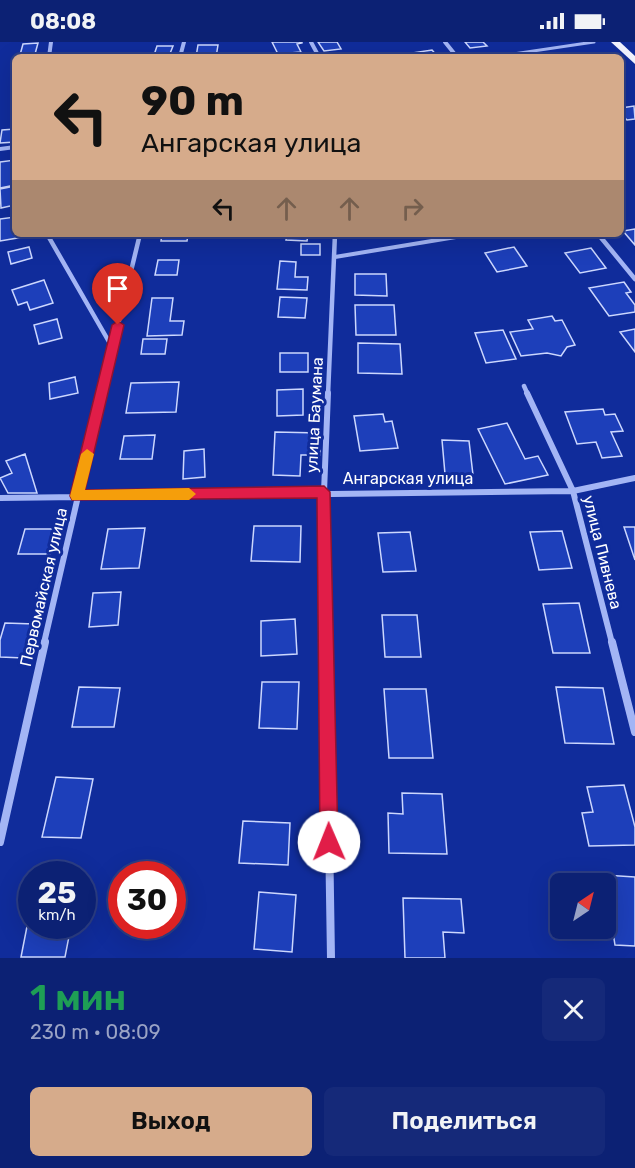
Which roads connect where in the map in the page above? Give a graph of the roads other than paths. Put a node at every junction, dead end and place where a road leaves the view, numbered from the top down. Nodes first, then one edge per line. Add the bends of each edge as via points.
1 (445, 42) edge
2 (594, 42) edge
3 (615, 42) edge
4 (455, 54) edge
5 (512, 54) edge
6 (635, 61) edge
7 (49, 237) edge
8 (139, 237) edge
9 (335, 237) edge
10 (456, 237) edge
11 (600, 237) edge
12 (335, 257) junction
13 (635, 279) edge
14 (112, 348) junction
15 (524, 386) dead end
16 (635, 478) edge
17 (573, 491) junction
18 (324, 492) junction
19 (77, 496) junction
20 (0, 498) edge
21 (635, 732) edge
22 (0, 842) edge
23 (331, 958) edge

1 - 4 street
2 - 5 lane
3 - 6 main road
7 - 14 street
8 - 14 street, Первомайская улица
9 - 12 street, улица Баумана
10 - 12 lane
11 - 13 street
12 - 18 street, улица Баумана
14 - 19 street, Первомайская улица
15 - 17 street, улица Пивнева
16 - 17 street, Ангарская улица
17 - 18 street, Ангарская улица
17 - 21 street, улица Пивнева
18 - 19 street, Ангарская улица
18 - 23 street, улица Баумана
19 - 20 street, Ангарская улица
19 - 22 street, Первомайская улица

